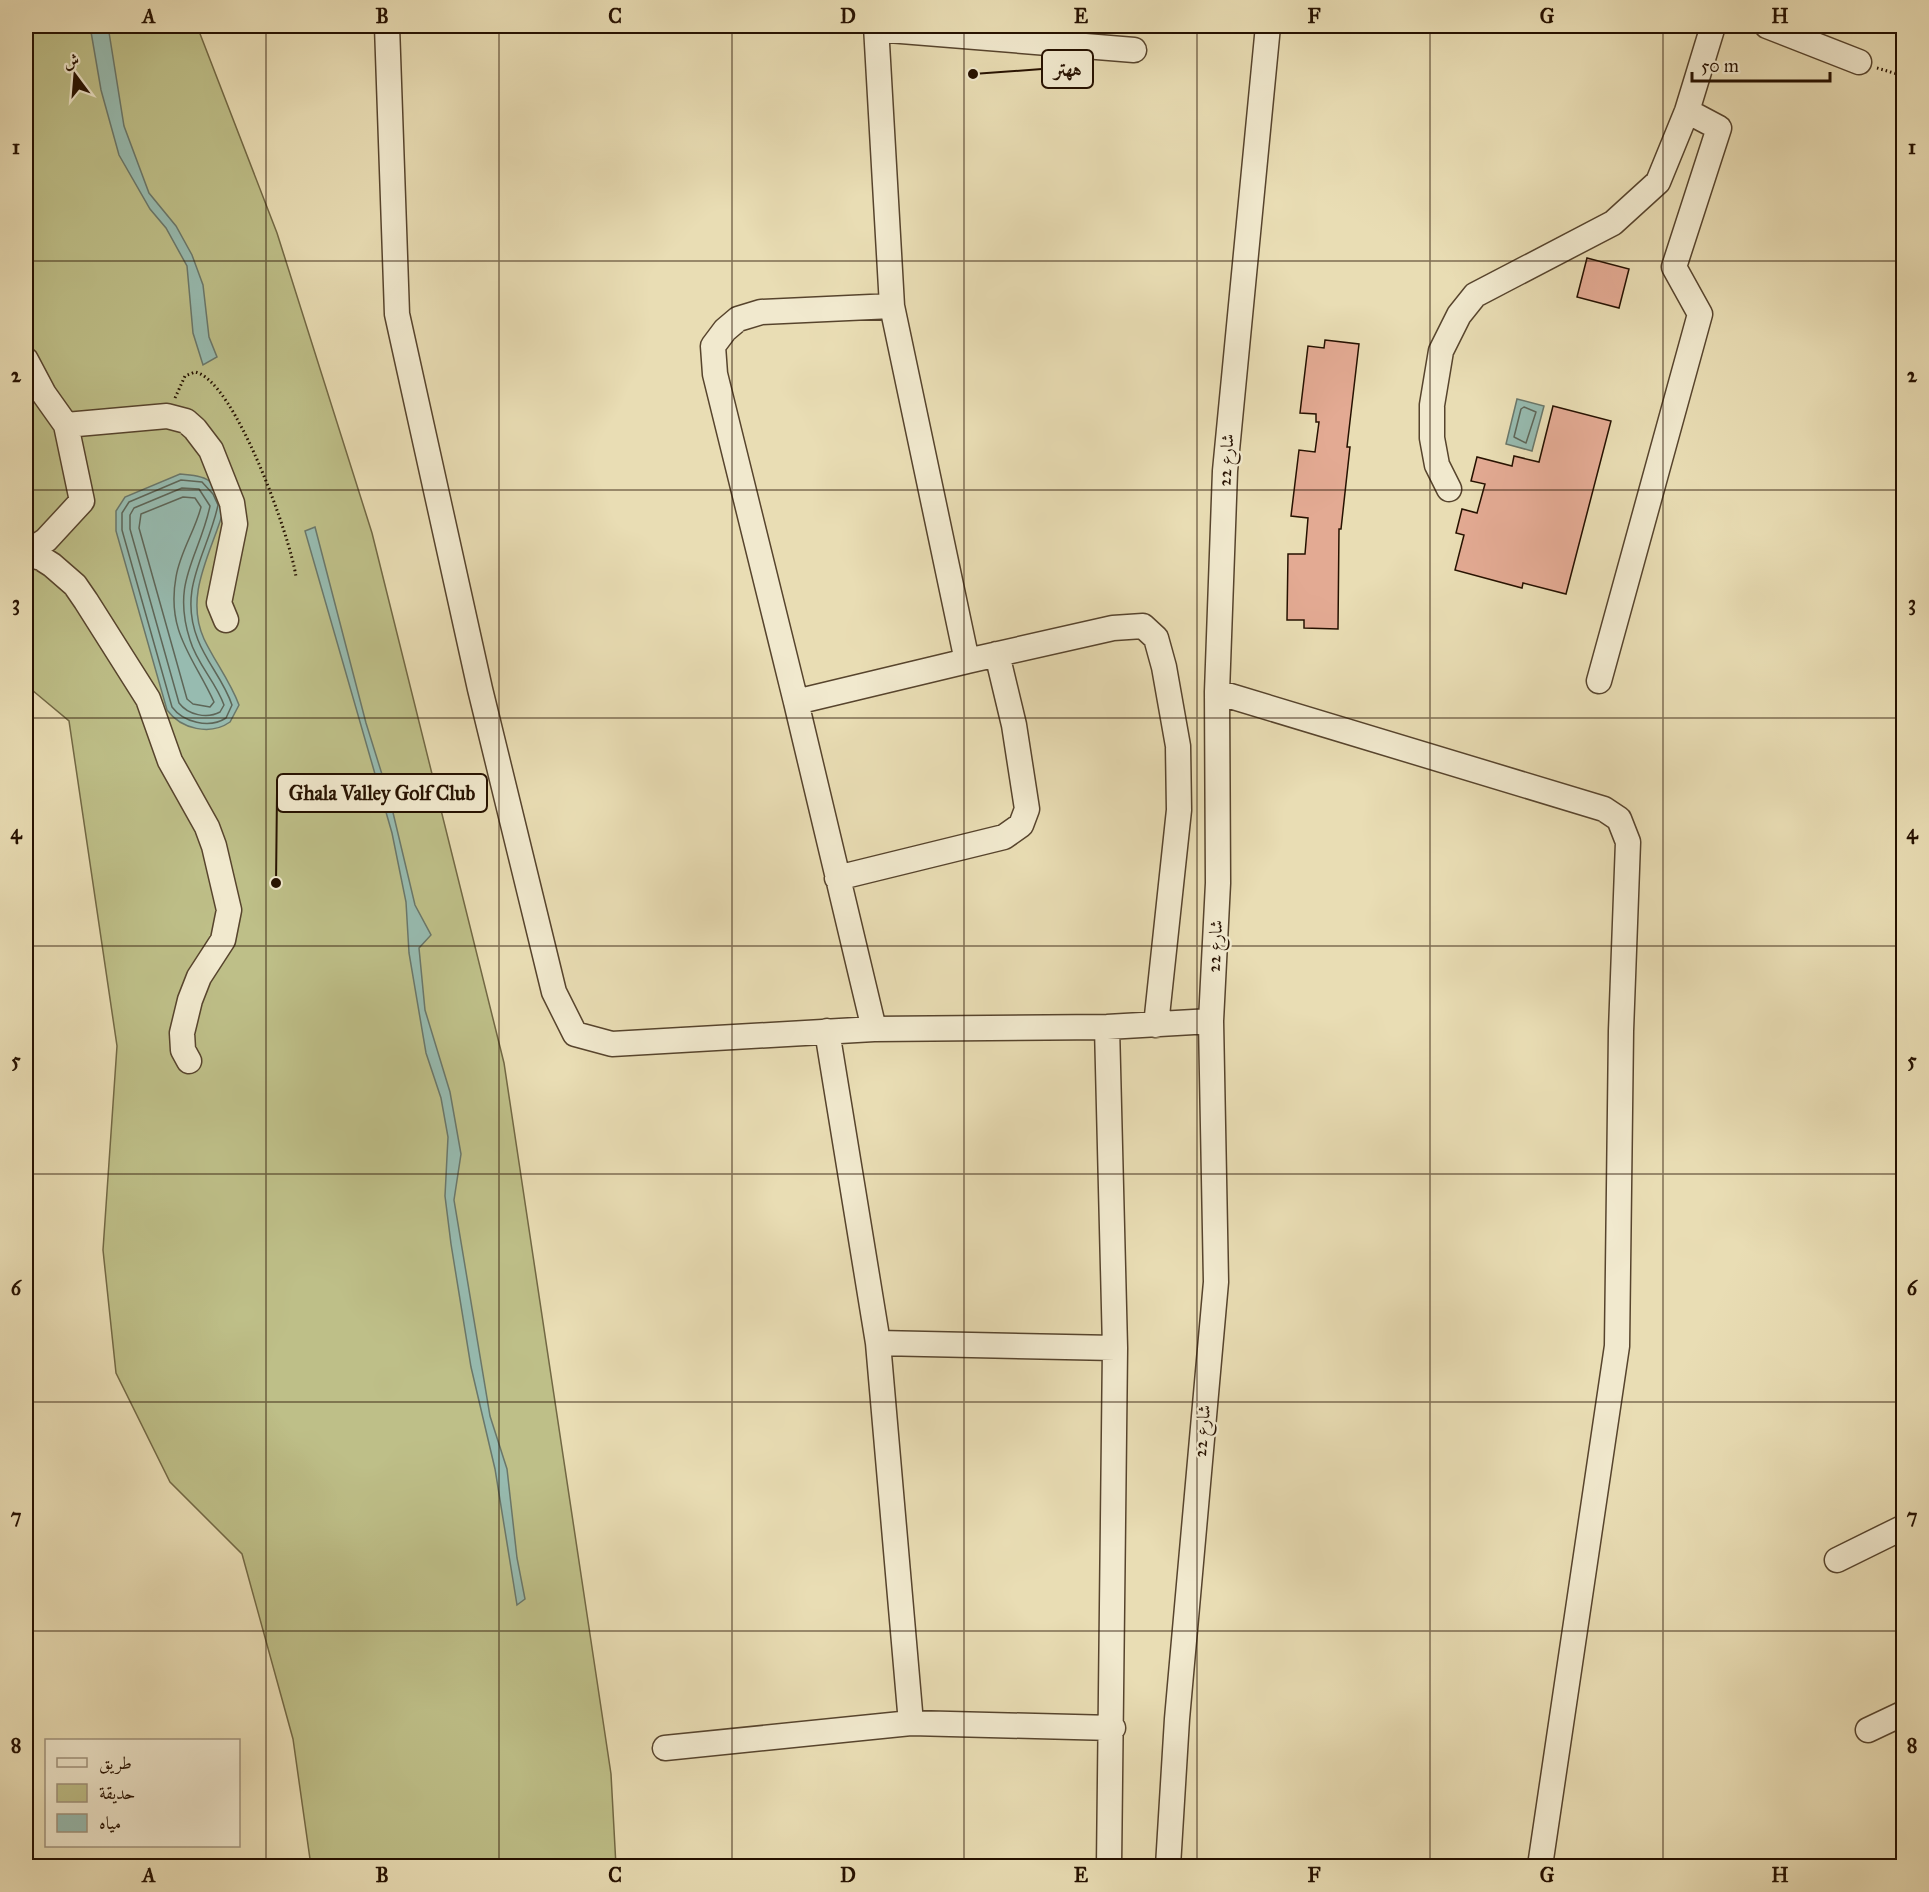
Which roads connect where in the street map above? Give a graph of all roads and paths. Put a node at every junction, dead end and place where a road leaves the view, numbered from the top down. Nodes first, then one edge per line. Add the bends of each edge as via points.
1 (387, 26) edge
2 (1268, 26) edge
3 (1713, 26) edge
4 (1767, 26) edge
5 (876, 27) edge
6 (1134, 50) dead end
7 (1859, 62) joint
8 (1904, 76) edge
9 (1687, 111) junction
10 (892, 306) junction
11 (26, 360) edge
12 (167, 416) junction
13 (66, 425) junction
14 (1449, 489) dead end
15 (26, 553) edge
16 (296, 577) dead end
17 (226, 620) dead end
18 (997, 654) junction
19 (967, 661) junction
20 (1599, 681) dead end
21 (1216, 692) junction
22 (796, 702) junction
23 (837, 878) junction
24 (1211, 1021) junction
25 (1156, 1025) junction
26 (1107, 1027) junction
27 (874, 1029) junction
28 (827, 1031) junction
29 (189, 1061) dead end
30 (878, 1343) junction
31 (1115, 1348) junction
32 (1904, 1527) edge
33 (1837, 1560) dead end
34 (1904, 1713) edge
35 (911, 1723) junction
36 (1113, 1728) junction
37 (1868, 1730) dead end
38 (665, 1748) dead end
39 (1109, 1866) edge
40 (1168, 1866) edge
41 (1540, 1866) edge

1 - 28 street via 397,314 480,688 554,993 575,1034 612,1044
2 - 21 street, شارع 22 via 1225,471
3 - 9 street
4 - 7 street
5 - 6 street
5 - 10 street
7 - 8 path
9 - 14 street via 1658,182 1643,198 1613,223 1475,295 1459,315 1441,351 1432,405 1437,465
9 - 20 street via 1719,129 1674,267 1700,314
10 - 19 street
10 - 22 street via 761,312 738,319 713,346 715,374
11 - 13 street
12 - 13 street
12 - 16 path via 185,376 195,372 205,376 231,408 253,449 282,525
12 - 17 street via 186,421 195,429 212,450 225,482 235,524 219,603
13 - 15 street via 82,501 46,540
15 - 29 street via 52,565 86,601 148,699 171,761 214,846 229,910 223,940 199,977 190,1000 182,1033 183,1050
18 - 19 street
18 - 23 street via 1014,725 1027,809 1021,825 1004,837
18 - 25 street via 1113,628 1143,626 1156,638 1178,746 1179,810
19 - 22 street
21 - 24 street, شارع 22 via 1218,883
21 - 41 street via 1604,809 1619,819 1628,842 1617,1346
22 - 23 street
23 - 27 street
24 - 25 street
24 - 40 street, شارع 22 via 1216,1282 1177,1719
25 - 26 street
26 - 27 street
26 - 31 street
27 - 28 street
28 - 30 street
30 - 31 street
30 - 35 street
31 - 36 street
32 - 33 street
34 - 37 street
35 - 36 street
35 - 38 street
36 - 39 street

